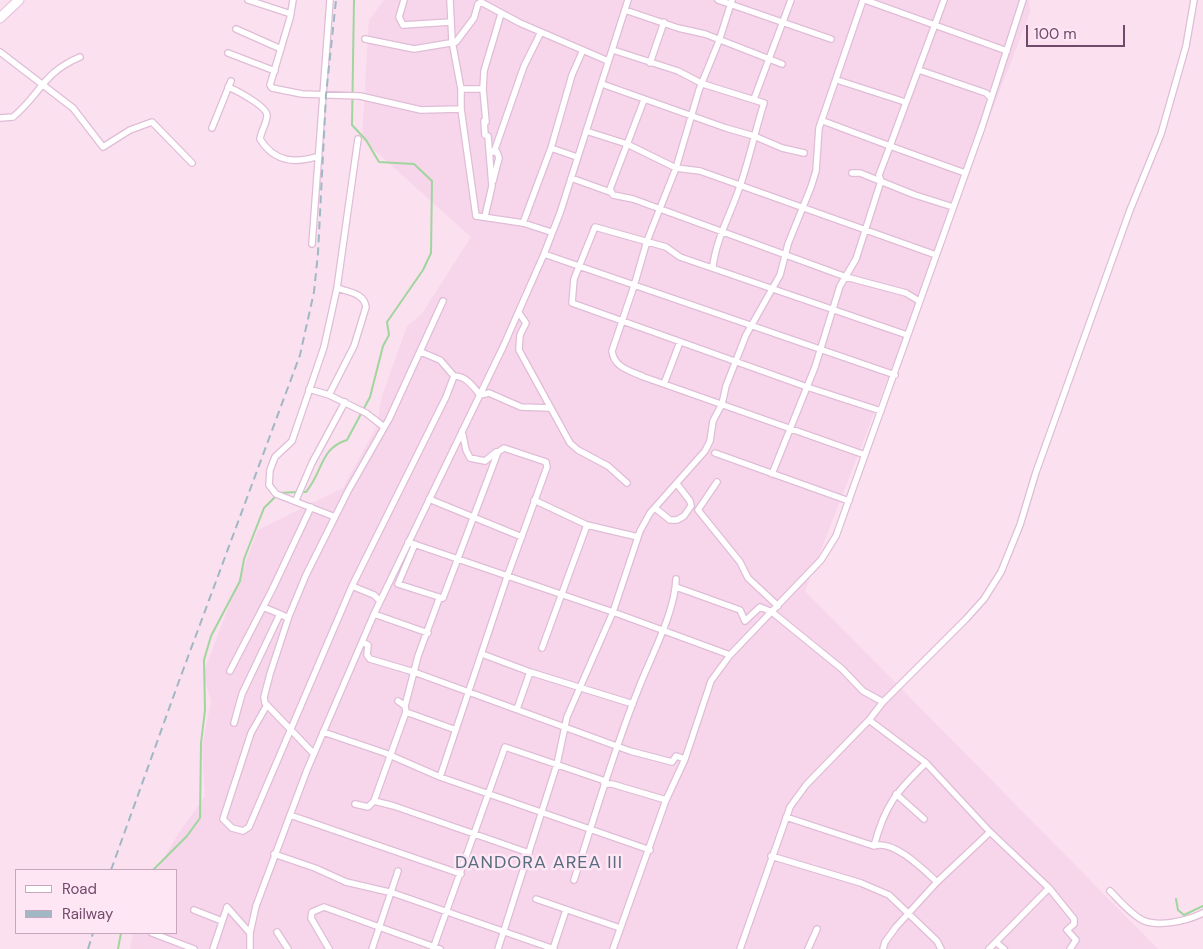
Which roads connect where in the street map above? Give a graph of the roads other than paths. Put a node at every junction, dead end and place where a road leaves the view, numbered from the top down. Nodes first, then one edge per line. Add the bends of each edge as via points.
1 (19, 0) edge
2 (248, 0) edge
3 (293, 0) edge
4 (330, 0) edge
5 (404, 0) edge
6 (450, 0) edge
7 (628, 0) edge
8 (718, 0) edge
9 (791, 0) edge
10 (864, 0) edge
11 (944, 0) edge
12 (1023, 0) edge
13 (1194, 0) edge
14 (731, 2) edge
15 (626, 10) junction
16 (291, 14) junction
17 (501, 14) junction
18 (0, 18) edge
19 (452, 22) junction
20 (664, 22) junction
21 (781, 22) junction
22 (936, 26) junction
23 (236, 29) dead end
24 (542, 32) junction
25 (831, 39) dead end
26 (365, 40) dead end
27 (452, 41) junction
28 (719, 41) junction
29 (281, 49) junction
30 (583, 50) junction
31 (613, 50) junction
32 (1007, 51) junction
33 (0, 52) edge
34 (228, 53) dead end
35 (80, 57) dead end
36 (768, 57) junction
37 (608, 61) junction
38 (650, 63) junction
39 (782, 64) dead end
40 (919, 70) junction
41 (275, 71) junction
42 (840, 81) dead end
43 (42, 83) junction
44 (602, 84) junction
45 (703, 84) junction
46 (483, 89) junction
47 (461, 90) junction
48 (323, 94) junction
49 (990, 97) junction
50 (754, 99) junction
51 (644, 100) junction
52 (906, 102) junction
53 (461, 108) junction
54 (693, 117) junction
55 (0, 118) edge
56 (823, 121) dead end
57 (212, 128) dead end
58 (586, 131) junction
59 (754, 136) junction
60 (358, 139) dead end
61 (627, 144) junction
62 (890, 146) junction
63 (551, 148) junction
64 (492, 152) junction
65 (804, 153) dead end
66 (319, 156) junction
67 (577, 157) junction
68 (192, 162) dead end
69 (676, 168) junction
70 (852, 173) dead end
71 (965, 173) junction
72 (571, 178) junction
73 (881, 181) junction
74 (492, 186) junction
75 (740, 187) junction
76 (610, 192) junction
77 (953, 207) junction
78 (803, 208) junction
79 (661, 209) junction
80 (485, 216) junction
81 (523, 223) junction
82 (864, 230) junction
83 (551, 232) junction
84 (724, 232) junction
85 (646, 241) junction
86 (312, 244) dead end
87 (544, 254) junction
88 (785, 254) junction
89 (936, 255) junction
90 (580, 265) junction
91 (713, 266) junction
92 (846, 277) junction
93 (634, 286) junction
94 (337, 288) junction
95 (773, 289) junction
96 (443, 301) dead end
97 (919, 301) junction
98 (832, 310) junction
99 (519, 313) junction
100 (622, 321) junction
101 (750, 326) junction
102 (908, 335) junction
103 (680, 342) junction
104 (820, 350) junction
105 (421, 352) junction
106 (736, 361) junction
107 (894, 375) junction
108 (454, 376) junction
109 (664, 384) junction
110 (807, 387) junction
111 (310, 390) junction
112 (329, 395) junction
113 (480, 395) junction
114 (345, 402) junction
115 (722, 404) junction
116 (550, 408) junction
117 (881, 411) junction
118 (384, 427) junction
119 (791, 429) junction
120 (462, 431) junction
121 (499, 450) junction
122 (715, 453) dead end
123 (865, 454) junction
124 (772, 474) junction
125 (717, 482) dead end
126 (627, 483) dead end
127 (677, 484) junction
128 (429, 499) junction
129 (296, 500) junction
130 (534, 500) junction
131 (849, 501) junction
132 (311, 507) junction
133 (655, 508) junction
134 (335, 517) junction
135 (473, 517) junction
136 (586, 525) junction
137 (522, 537) junction
138 (638, 537) junction
139 (408, 542) junction
140 (415, 544) junction
141 (458, 560) junction
142 (507, 577) junction
143 (676, 578) dead end
144 (352, 586) junction
145 (676, 587) junction
146 (561, 595) junction
147 (443, 598) junction
148 (380, 601) junction
149 (778, 606) junction
150 (262, 607) junction
151 (613, 612) junction
152 (772, 612) junction
153 (280, 614) junction
154 (374, 614) junction
155 (288, 618) junction
156 (662, 630) junction
157 (428, 633) junction
158 (362, 642) junction
159 (542, 648) dead end
160 (482, 654) junction
161 (730, 655) junction
162 (230, 671) dead end
163 (414, 672) junction
164 (530, 672) junction
165 (582, 686) junction
166 (469, 693) junction
167 (398, 701) dead end
168 (882, 702) junction
169 (633, 704) junction
170 (267, 705) junction
171 (405, 709) junction
172 (517, 709) junction
173 (869, 720) junction
174 (234, 724) dead end
175 (565, 727) junction
176 (290, 728) junction
177 (456, 730) junction
178 (323, 732) junction
179 (618, 745) junction
180 (314, 754) junction
181 (390, 756) junction
182 (685, 759) junction
183 (926, 763) junction
184 (557, 764) junction
185 (440, 777) junction
186 (605, 783) junction
187 (490, 794) junction
188 (896, 794) junction
189 (666, 800) junction
190 (374, 801) junction
191 (355, 804) dead end
192 (541, 812) junction
193 (290, 815) junction
194 (786, 817) junction
195 (924, 819) dead end
196 (591, 829) junction
197 (990, 832) junction
198 (475, 835) junction
199 (874, 846) junction
200 (650, 850) junction
201 (529, 853) junction
202 (274, 854) junction
203 (771, 856) junction
204 (398, 871) dead end
205 (462, 874) junction
206 (574, 880) dead end
207 (937, 882) junction
208 (1049, 888) junction
209 (1110, 891) dead end
210 (393, 893) junction
211 (536, 899) dead end
212 (194, 910) dead end
213 (566, 910) junction
214 (448, 912) junction
215 (1203, 913) edge
216 (908, 915) junction
217 (222, 921) junction
218 (380, 928) junction
219 (620, 928) junction
220 (817, 929) dead end
221 (277, 932) dead end
222 (505, 932) junction
223 (250, 933) junction
224 (155, 934) edge
225 (996, 942) junction
226 (436, 948) edge
227 (194, 949) edge
228 (213, 949) edge
229 (250, 949) edge
230 (288, 949) edge
231 (329, 949) edge
232 (372, 949) edge
233 (498, 949) edge
234 (554, 949) edge
235 (613, 949) edge
236 (740, 949) edge
237 (808, 949) edge
238 (883, 949) edge
239 (941, 949) edge
240 (989, 949) edge
241 (1004, 949) edge
242 (1070, 949) edge

1 - 18 main road
2 - 16 street
3 - 16 street
4 - 48 street
5 - 19 street via 399,17 403,25
6 - 19 street
7 - 15 street
8 - 14 street
9 - 21 street
10 - 22 street
10 - 78 street via 819,128 816,171
11 - 22 street
12 - 32 street
13 - 168 street via 1186,46 1161,134 1127,219 1001,572 966,619
14 - 21 street
14 - 28 street
15 - 20 street
15 - 31 street
16 - 29 street
17 - 24 street
17 - 27 street via 479,2 464,34 457,42
17 - 46 street via 485,65
19 - 27 street
20 - 28 street
20 - 38 street
21 - 25 street
21 - 36 street
22 - 32 street
22 - 40 street
23 - 29 street
24 - 30 street
24 - 64 street via 524,66
26 - 27 street via 414,49
27 - 47 street
28 - 36 street
28 - 45 street
29 - 41 street
30 - 37 street
30 - 63 street via 564,98
31 - 37 street
31 - 38 street
32 - 49 street
33 - 43 street
34 - 41 street
35 - 43 street via 64,64
36 - 39 street
36 - 50 street
37 - 44 street
38 - 45 street via 678,70
40 - 49 street
40 - 52 street
41 - 48 street via 270,85 273,88 293,93
42 - 52 street
43 - 55 street via 13,117
43 - 68 street via 73,108 103,147 130,130 152,122
44 - 51 street
44 - 58 street
45 - 50 street
45 - 54 street
46 - 47 street
46 - 64 street via 485,135
47 - 53 street
48 - 53 street via 357,97 421,110
48 - 66 street
49 - 71 street
50 - 59 street via 764,103
51 - 54 street
51 - 61 street
52 - 62 street
53 - 80 street via 475,214 477,218
54 - 59 street
54 - 69 street
56 - 62 street
57 - 66 street via 229,84 265,111 267,117 260,139 273,154 297,162
58 - 61 street
58 - 67 street
59 - 65 street
59 - 75 street
60 - 94 street
61 - 69 street
61 - 76 street
62 - 71 street
62 - 73 street
63 - 67 street
63 - 81 street
64 - 74 street
64 - 74 street via 497,152 499,158
66 - 86 street
67 - 72 street
69 - 75 street via 700,171
69 - 79 street
70 - 73 street
71 - 77 street
72 - 76 street
72 - 83 street
73 - 77 street
73 - 82 street
74 - 80 street
75 - 78 street
75 - 84 street
76 - 79 street via 616,197 624,196
77 - 89 street
78 - 82 street
78 - 88 street
79 - 84 street
79 - 85 street
80 - 81 street
81 - 83 street
82 - 89 street
82 - 92 street via 856,259
83 - 87 street
84 - 88 street
84 - 91 street via 715,248
85 - 90 street via 595,227
85 - 91 street via 666,247 680,257
85 - 93 street
87 - 90 street
87 - 99 street
88 - 92 street
88 - 95 street
89 - 97 street
90 - 93 street
90 - 100 street via 570,302
91 - 95 street
92 - 97 street via 887,287
92 - 98 street
93 - 100 street
93 - 101 street
94 - 111 street via 324,347
94 - 112 street via 360,296 366,307 354,346
95 - 98 street
95 - 101 street
96 - 105 street
97 - 102 street
98 - 102 street
98 - 104 street
99 - 113 street
99 - 116 street via 526,323 520,335 519,350
100 - 103 street
100 - 109 street via 612,351 614,360 622,368
101 - 104 street
101 - 106 street
102 - 107 street
103 - 106 street
103 - 109 street
104 - 107 street
104 - 110 street
105 - 108 street via 440,360
105 - 118 street
106 - 110 street
106 - 115 street
107 - 117 street
108 - 113 street via 469,382
108 - 144 street
109 - 115 street
110 - 117 street
110 - 119 street
111 - 112 street
111 - 129 street via 292,441 275,457 268,478 276,494
112 - 114 street
113 - 116 street via 489,394 520,407
113 - 120 street
114 - 118 street via 366,412
114 - 129 street
115 - 119 street
115 - 127 street via 713,421 705,451
116 - 126 street via 578,450 599,460
117 - 123 street
118 - 134 street
119 - 123 street
119 - 124 street
120 - 121 street via 470,458 485,461
120 - 128 street
121 - 130 street via 516,451 547,463
121 - 135 street
122 - 124 street
123 - 131 street
124 - 131 street
125 - 149 street via 698,510 745,568 748,578
127 - 133 street
127 - 133 street via 690,501 691,506 684,516 670,520
128 - 135 street
128 - 139 street
129 - 132 street
130 - 136 street
130 - 137 street
131 - 149 street via 830,549
132 - 134 street
132 - 150 street
133 - 138 street
134 - 155 street
135 - 137 street
135 - 141 street
136 - 138 street
136 - 146 street
137 - 142 street
138 - 151 street
139 - 140 street
139 - 148 street
140 - 141 street
140 - 147 street via 398,584
141 - 142 street
141 - 147 street
142 - 146 street
142 - 160 street
143 - 145 street
144 - 148 street
144 - 176 street
145 - 152 street via 740,610 745,621 760,607
145 - 156 street
146 - 151 street
146 - 159 street
147 - 157 street via 439,599
148 - 154 street
149 - 152 street
150 - 153 street
150 - 162 street
151 - 156 street
151 - 165 street
152 - 161 street
152 - 168 street via 842,669 863,691
153 - 155 street
153 - 174 street via 242,694
154 - 157 street
154 - 158 street
155 - 170 street via 264,697
156 - 161 street
156 - 169 street
157 - 163 street
158 - 163 street via 368,645 370,659
158 - 178 street
160 - 164 street
160 - 166 street
161 - 182 street via 711,680
163 - 166 street
163 - 171 street
164 - 165 street
164 - 172 street
165 - 169 street
165 - 175 street
166 - 172 street
166 - 177 street
167 - 171 street
168 - 173 street
169 - 179 street
170 - 176 street
170 - 176 street via 251,733 223,819 227,825 244,831 249,827
171 - 177 street
171 - 181 street
172 - 175 street
173 - 183 street
173 - 194 street via 806,785
175 - 179 street
175 - 184 street
176 - 180 street
177 - 185 street
178 - 180 street
178 - 181 street
179 - 182 street via 672,762 676,756
179 - 186 street
180 - 193 street
181 - 185 street
181 - 190 street
182 - 189 street
183 - 188 street
183 - 197 street
184 - 186 street
184 - 187 street via 505,747
184 - 192 street
185 - 187 street
186 - 189 street
186 - 196 street
187 - 192 street
187 - 198 street
188 - 195 street
188 - 199 street via 880,820
189 - 200 street
190 - 191 street via 368,807
190 - 198 street
192 - 196 street
192 - 201 street
193 - 202 street
193 - 205 street
194 - 199 street
194 - 203 street
196 - 200 street
196 - 206 street
197 - 207 street
197 - 208 street
198 - 201 street
198 - 205 street
199 - 207 street via 879,844 904,854
200 - 219 street
201 - 222 street
202 - 210 street via 346,882
202 - 223 street
203 - 216 street via 861,883 889,895
203 - 236 street
204 - 210 street
205 - 214 street
207 - 216 street
208 - 225 street
208 - 242 street via 1074,919 1068,930 1076,940
209 - 215 street via 1140,919 1151,922 1182,921
210 - 214 street
210 - 218 street
211 - 213 street
212 - 217 street
213 - 219 street
213 - 234 street
214 - 222 street
214 - 226 street
216 - 238 street via 896,927
216 - 239 street via 937,941
217 - 223 street via 227,907
217 - 228 street
218 - 226 street
218 - 231 street via 324,907 312,912 311,918
218 - 232 street
219 - 235 street
220 - 237 street
221 - 230 street
222 - 233 street
222 - 234 street
223 - 229 street
224 - 227 street
225 - 240 street
225 - 241 street

